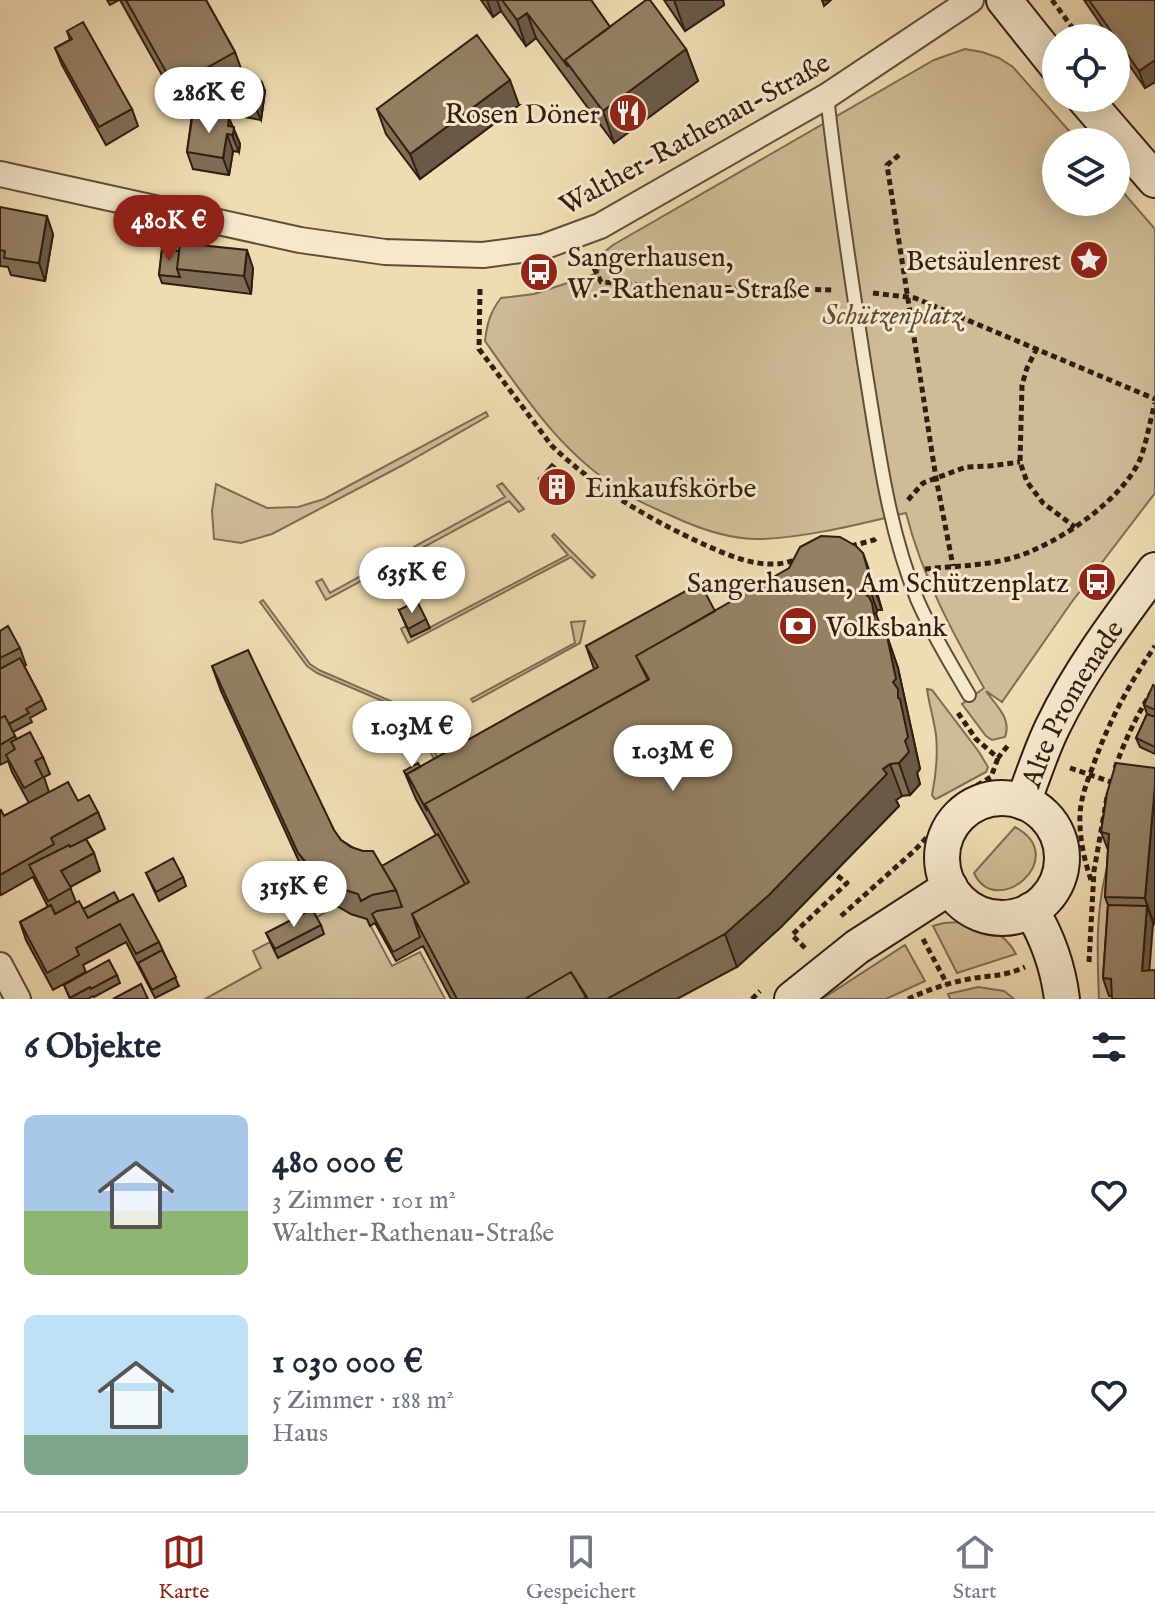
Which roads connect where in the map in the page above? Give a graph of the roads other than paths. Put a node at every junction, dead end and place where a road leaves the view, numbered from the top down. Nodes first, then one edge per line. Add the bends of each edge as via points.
1 (971, 0) edge
2 (1004, 0) edge
3 (1042, 48) edge
4 (827, 96) junction
5 (1096, 112) edge
6 (0, 174) edge
7 (1155, 180) edge
8 (1155, 570) edge
9 (969, 695) dead end
10 (1023, 802) junction
11 (950, 887) junction
12 (1031, 910) junction
13 (0, 965) edge
14 (777, 994) edge
15 (18, 999) edge
16 (1062, 999) edge

1 - 4 street, Walther-Rathenau-Straße
2 - 3 main road
4 - 6 street, Walther-Rathenau-Straße via 600,226 543,247 483,255 385,252 300,240
4 - 9 lane via 881,476 930,626
5 - 7 main road
8 - 10 main road, Alte Promenade via 1068,696
10 - 11 main road via 979,802 953,823 942,854
10 - 12 main road via 1048,820 1061,848 1054,888
11 - 12 main road via 969,907 986,915 1014,916
11 - 14 main road
12 - 16 main road via 1053,956
13 - 15 street

